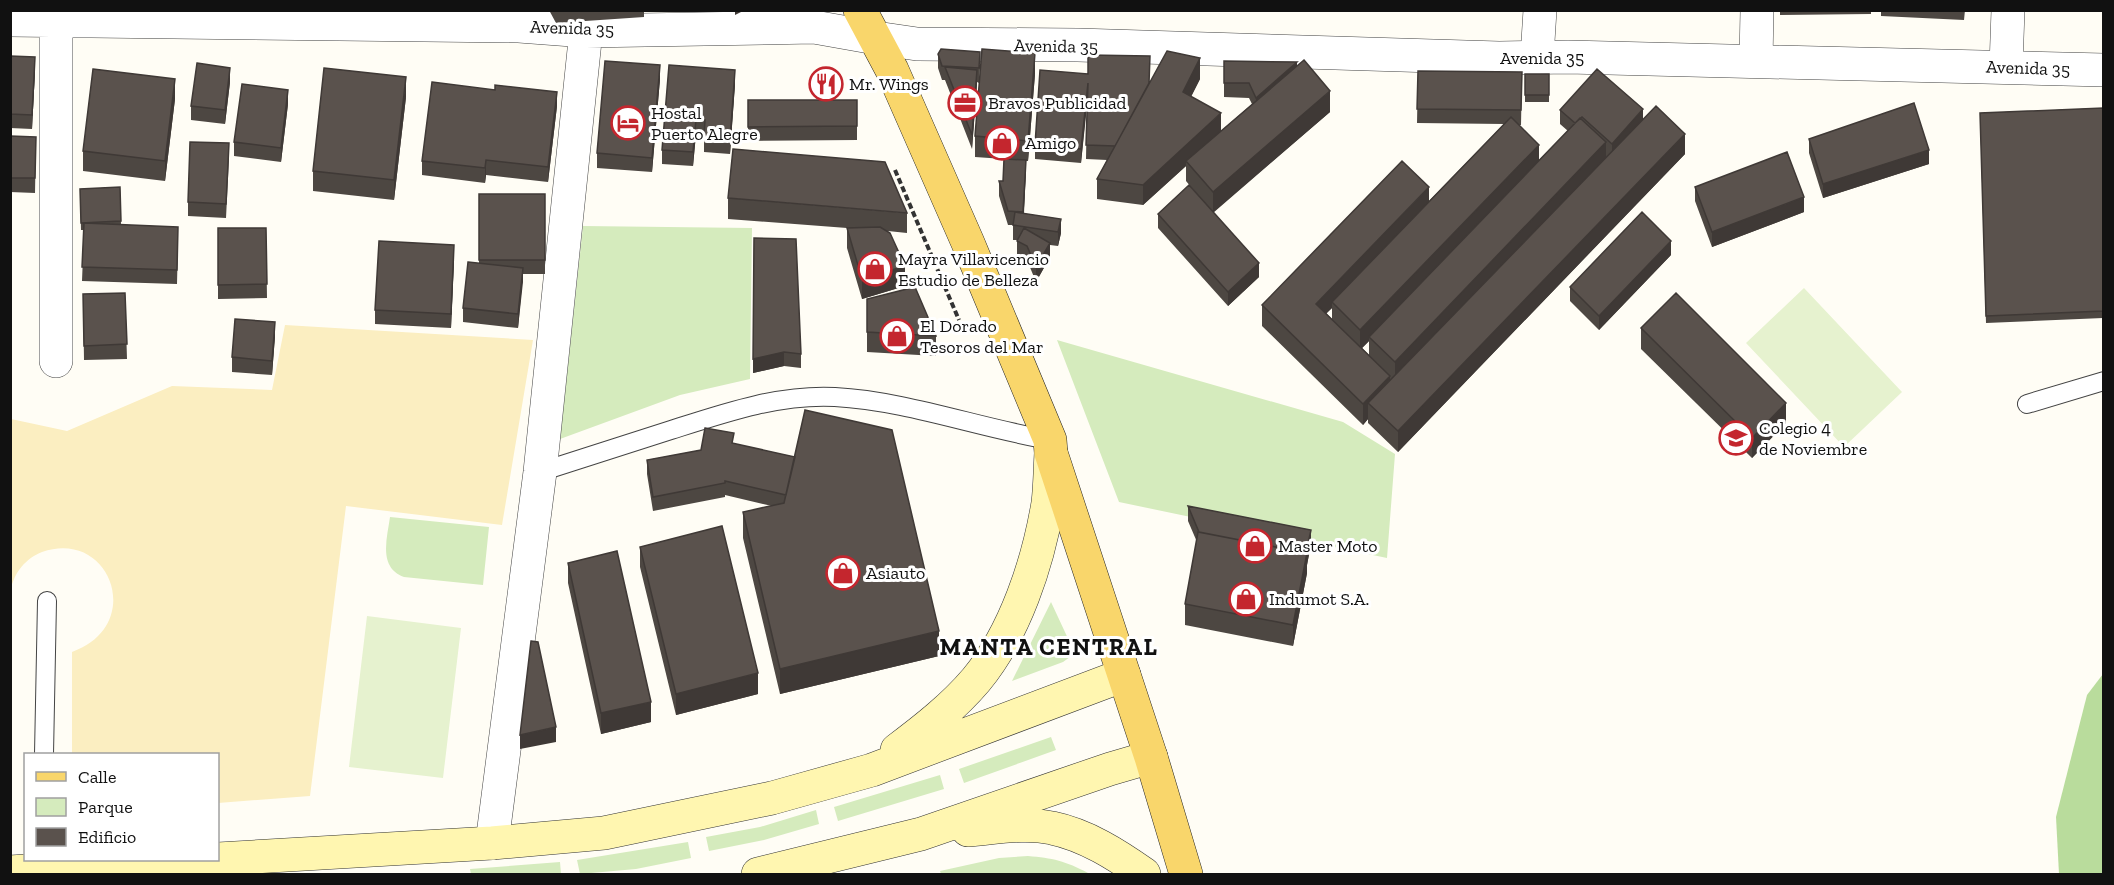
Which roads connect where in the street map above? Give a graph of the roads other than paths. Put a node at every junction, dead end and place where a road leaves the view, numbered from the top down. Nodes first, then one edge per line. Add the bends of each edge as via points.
1 (1540, 10) edge
2 (1757, 10) edge
3 (2008, 10) edge
4 (225, 16) edge
5 (516, 18) edge
6 (10, 20) edge
7 (56, 22) junction
8 (868, 24) edge
9 (586, 31) junction
10 (1537, 57) junction
11 (1756, 61) junction
12 (2006, 67) junction
13 (2103, 70) edge
14 (56, 362) dead end
15 (2103, 381) edge
16 (2027, 404) dead end
17 (1050, 446) junction
18 (540, 472) junction
19 (47, 601) dead end
20 (1124, 675) junction
21 (44, 753) edge
22 (1151, 757) junction
23 (872, 770) junction
24 (921, 834) junction
25 (492, 843) junction
26 (219, 859) edge
27 (177, 861) edge
28 (30, 867) edge
29 (758, 874) edge
30 (1144, 874) edge
31 (1186, 874) edge

1 - 10 street
2 - 11 street
3 - 12 street
4 - 5 street, Avenida 35
4 - 7 street, Avenida 35
5 - 9 street, Avenida 35
6 - 7 street, Avenida 35
7 - 14 street
8 - 9 street, Avenida 35
8 - 10 street, Avenida 35 via 918,44
8 - 17 main road via 968,243
9 - 18 street
10 - 11 street, Avenida 35
11 - 12 street, Avenida 35
12 - 13 street, Avenida 35
15 - 16 lane
17 - 18 lane via 872,400 832,396 778,400 727,412
17 - 20 main road
17 - 23 main road via 1048,503 1037,550 1005,637 976,680 941,716
18 - 25 street
19 - 21 lane
20 - 22 main road
20 - 23 main road
22 - 24 main road
22 - 31 main road
23 - 25 main road via 771,798 604,832
24 - 29 main road
24 - 30 main road via 1013,826 1052,828 1086,840
25 - 26 main road
27 - 28 main road

